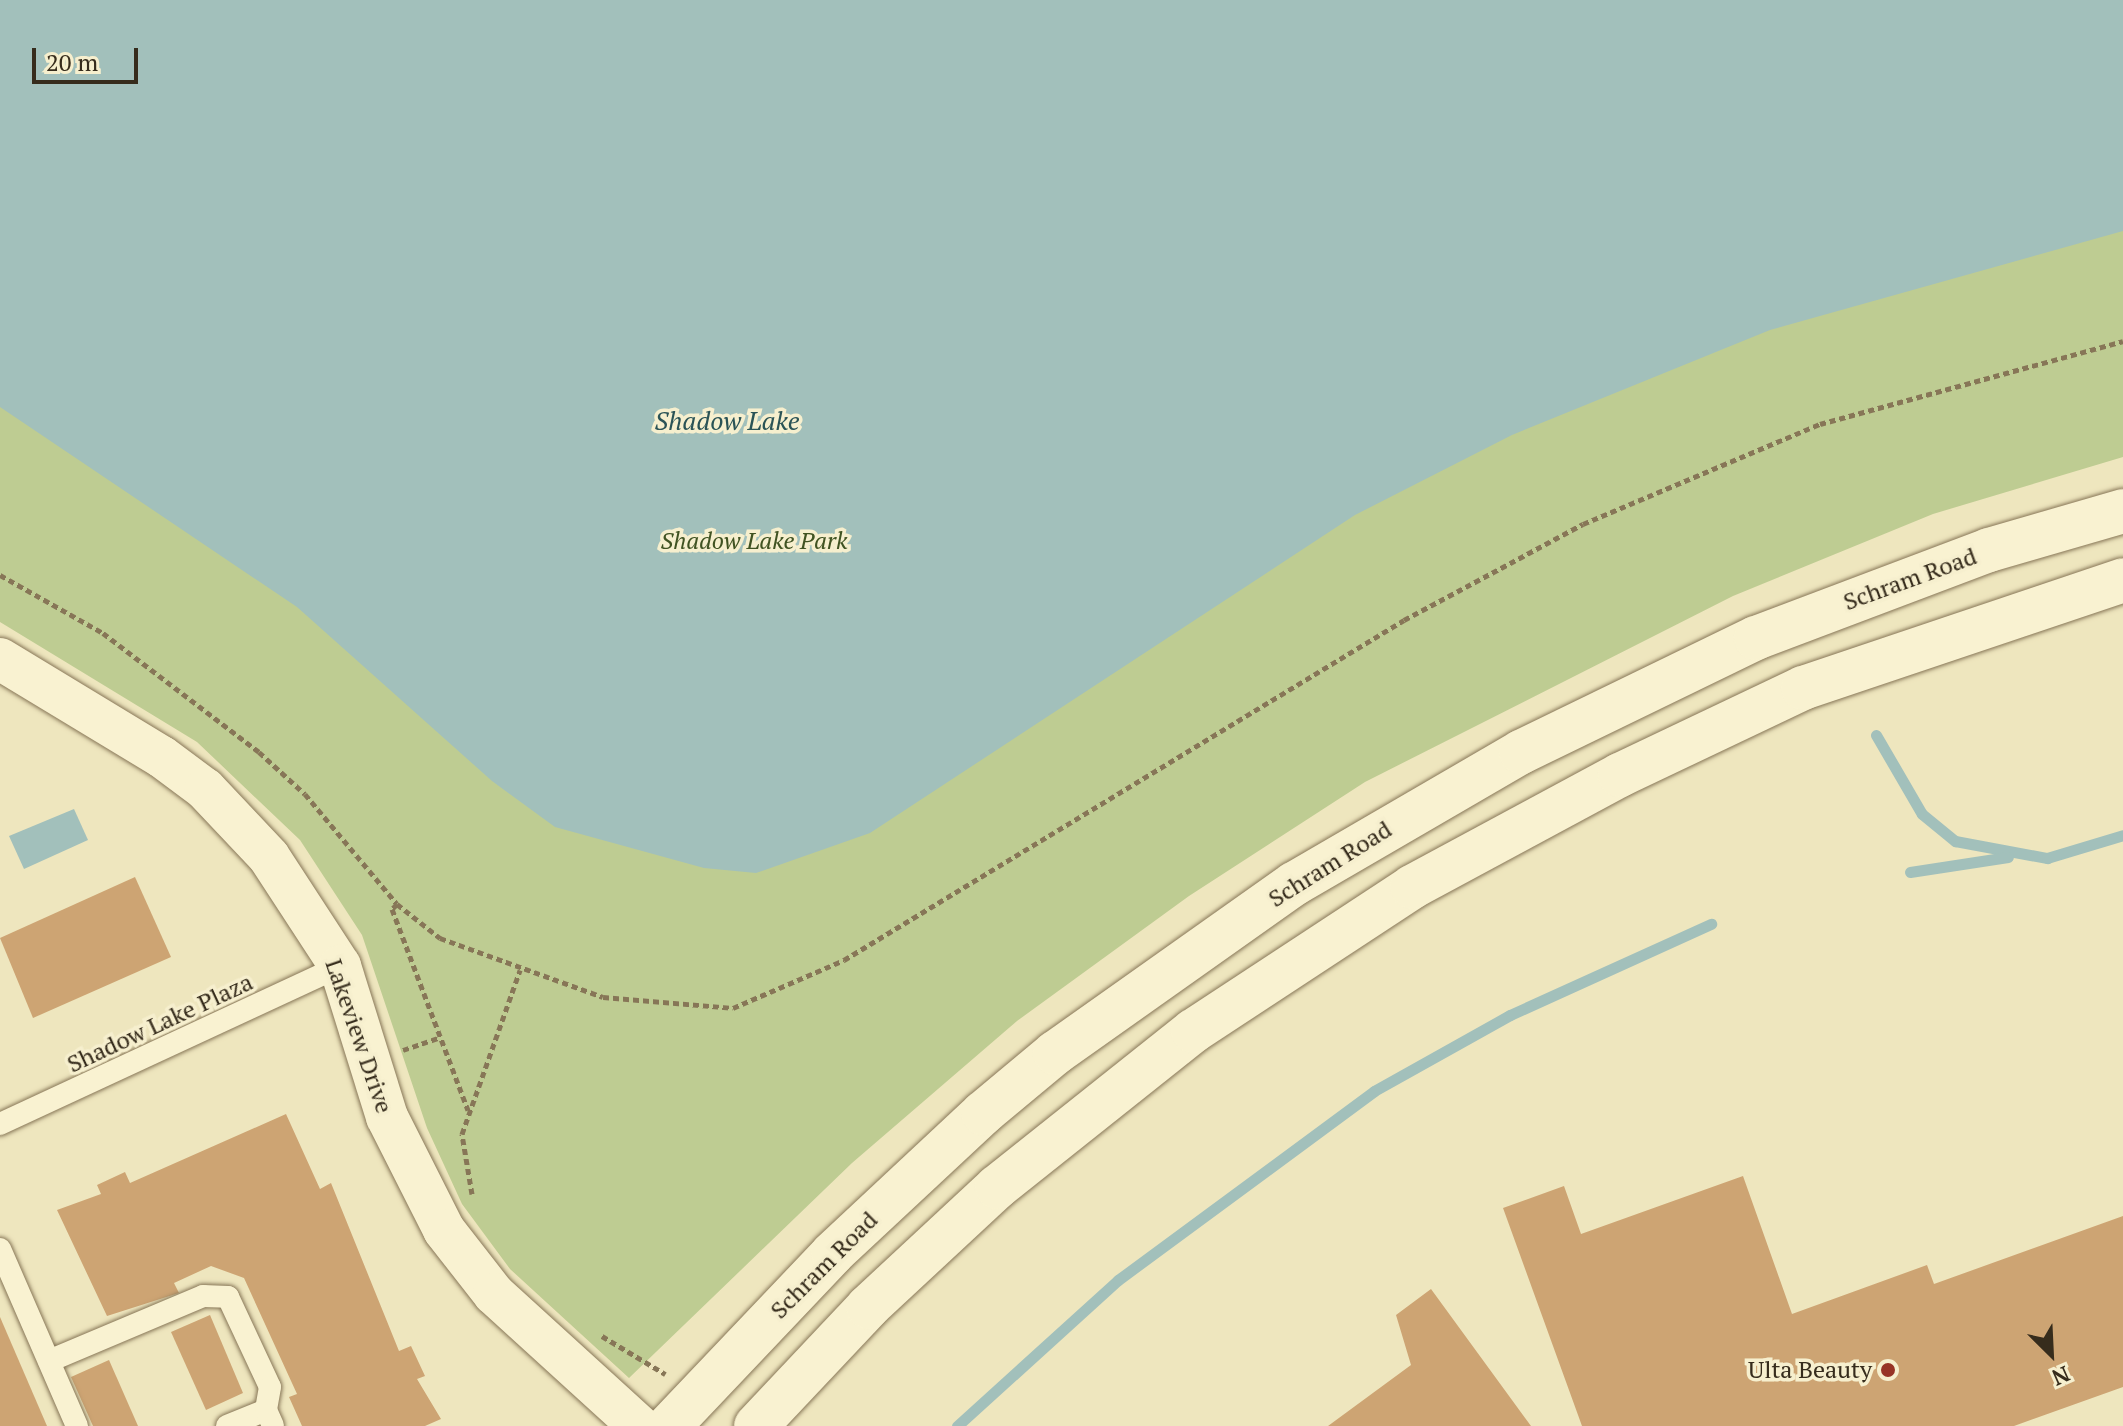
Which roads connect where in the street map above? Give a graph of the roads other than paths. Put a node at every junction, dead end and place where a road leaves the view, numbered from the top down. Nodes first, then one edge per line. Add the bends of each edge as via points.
1 (2123, 511) edge
2 (2123, 580) edge
3 (0, 659) edge
4 (340, 966) junction
5 (0, 1124) edge
6 (0, 1249) edge
7 (49, 1361) junction
8 (269, 1418) edge
9 (77, 1426) edge
10 (227, 1426) edge
11 (639, 1426) edge
12 (669, 1426) edge
13 (756, 1426) edge

1 - 12 main road, Schram Road via 1865,595 1656,683 1294,884 1055,1053 983,1113 833,1253
2 - 13 main road via 1803,688 1412,887 1193,1031 997,1187 868,1307
3 - 4 street, Lakeview Drive via 205,789 269,857
4 - 5 lane, Shadow Lake Plaza
4 - 11 street, Lakeview Drive via 387,1117 444,1230 494,1294
6 - 7 lane
7 - 8 lane via 203,1296 228,1297 270,1387
7 - 9 lane
8 - 10 lane

